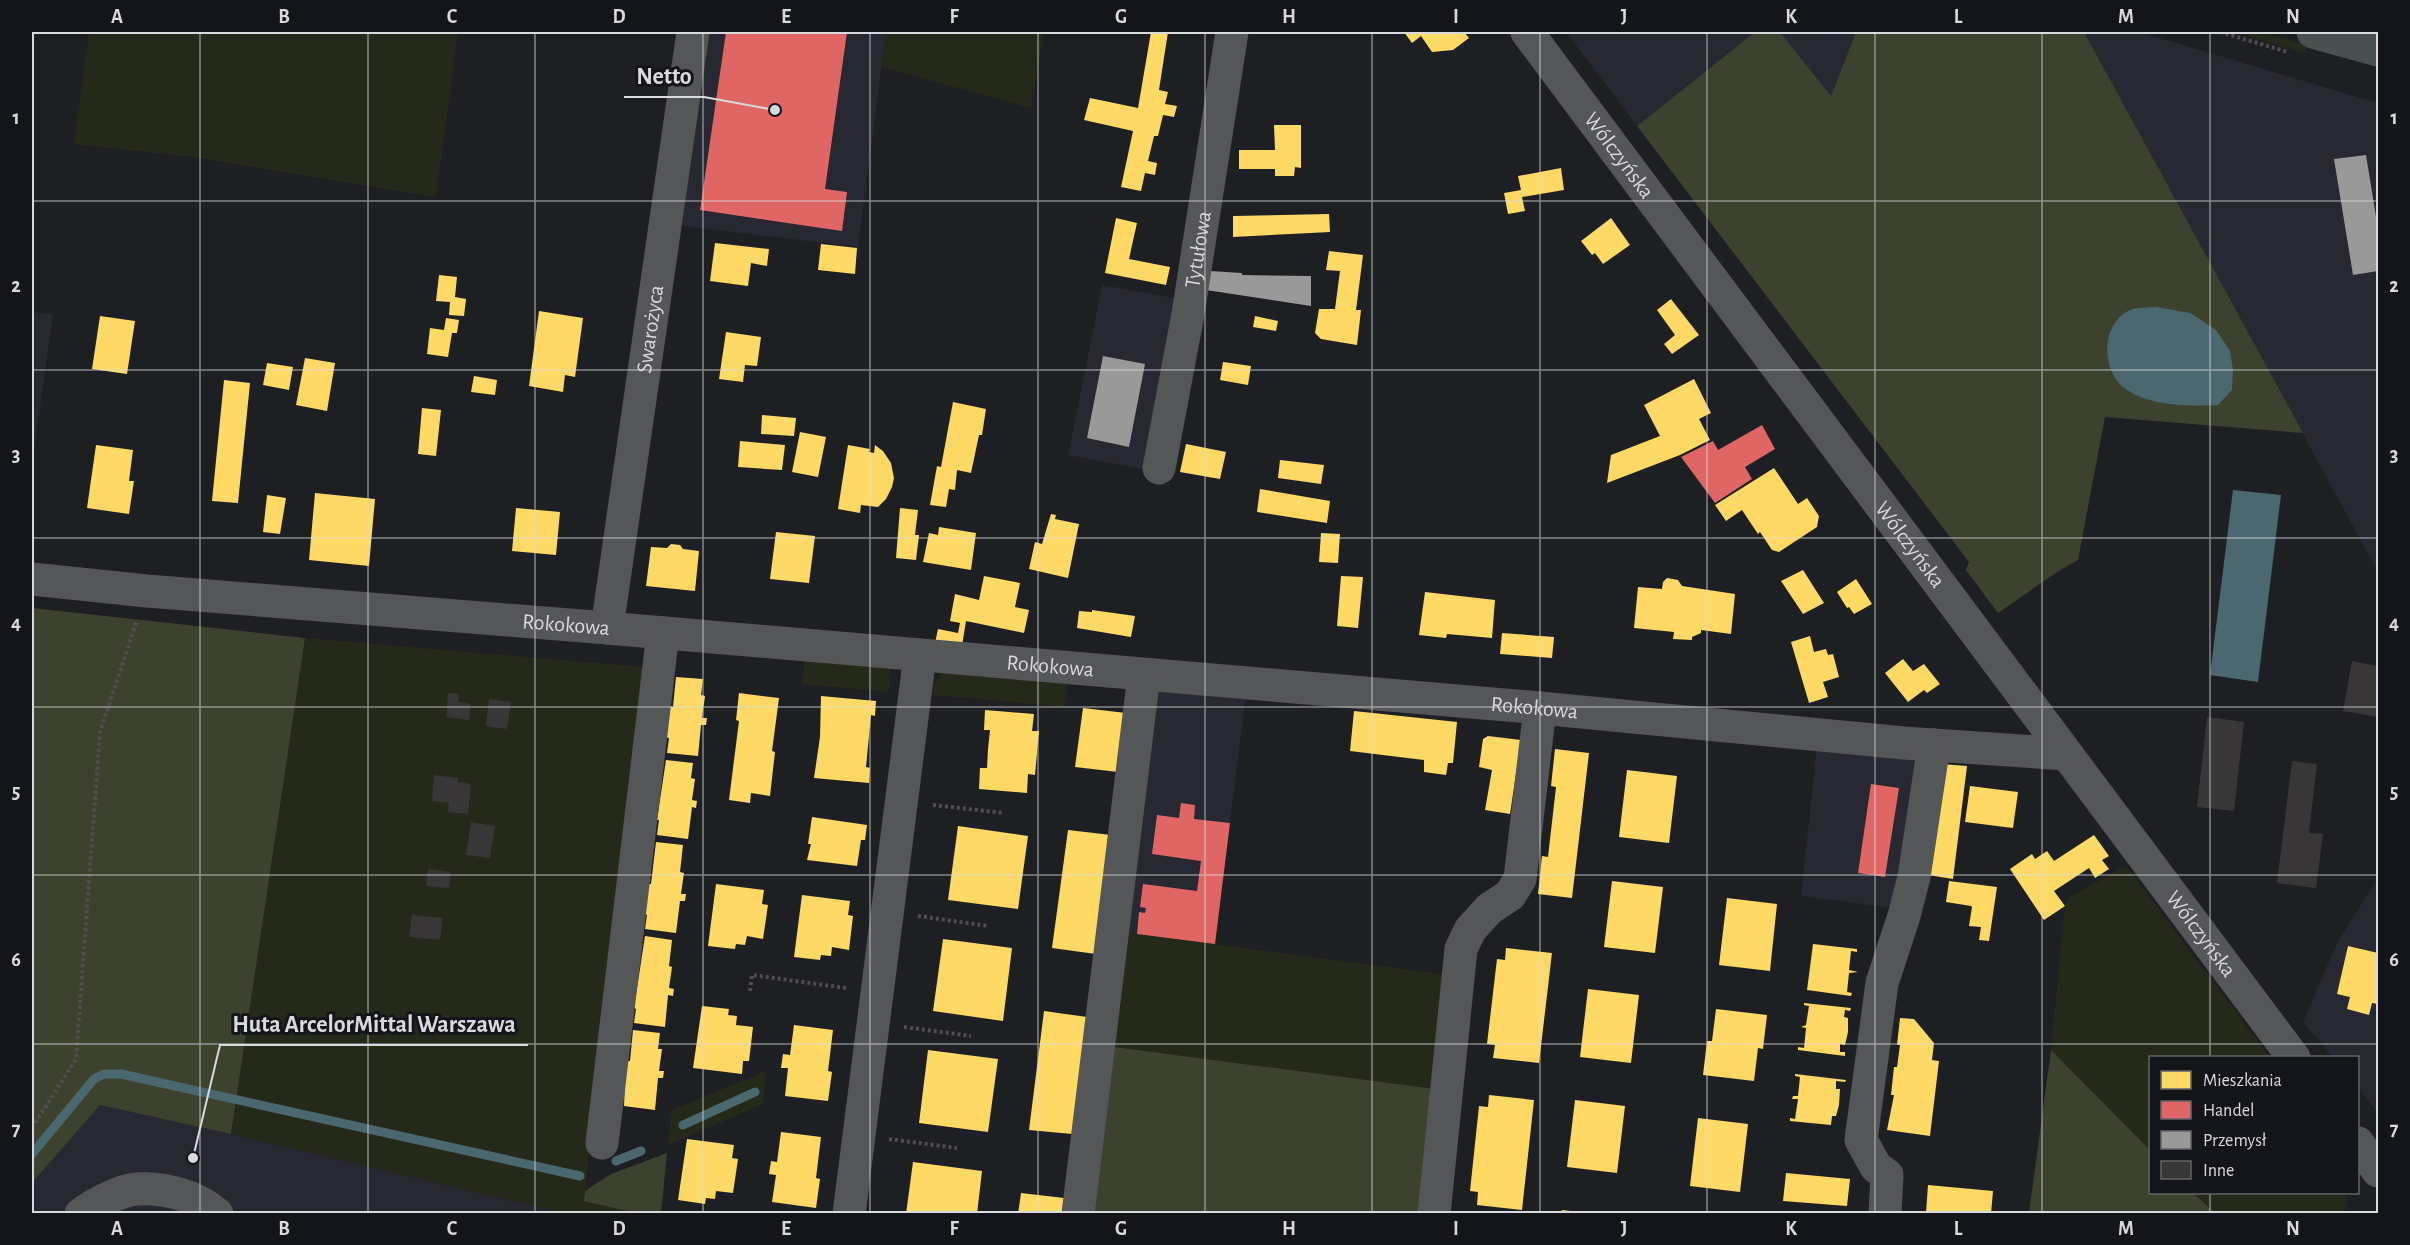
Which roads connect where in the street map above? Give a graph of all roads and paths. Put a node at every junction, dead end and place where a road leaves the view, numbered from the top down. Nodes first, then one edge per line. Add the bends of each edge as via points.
1 (693, 32) edge
2 (1232, 32) edge
3 (1527, 32) edge
4 (2313, 32) edge
5 (2379, 50) edge
6 (1159, 468) dead end
7 (32, 579) edge
8 (147, 591) junction
9 (607, 628) junction
10 (663, 633) junction
11 (920, 655) junction
12 (1144, 675) junction
13 (1540, 708) junction
14 (1934, 745) junction
15 (2066, 754) junction
16 (901, 801) junction
17 (1004, 813) dead end
18 (887, 911) junction
19 (988, 926) dead end
20 (750, 991) dead end
21 (875, 1007) junction
22 (971, 1036) dead end
23 (2292, 1056) edge
24 (32, 1128) edge
25 (859, 1135) junction
26 (602, 1143) dead end
27 (2359, 1144) edge
28 (957, 1148) dead end
29 (2379, 1171) edge
30 (81, 1214) edge
31 (217, 1214) edge
32 (849, 1214) edge
33 (1078, 1214) edge
34 (1434, 1214) edge
35 (1885, 1214) edge

1 - 9 street, Swarożyca
2 - 6 street, Tytułowa via 1188,314
3 - 15 street, Wólczyńska
4 - 5 main road
7 - 8 street, Rokokowa
8 - 9 street, Rokokowa
8 - 24 path via 100,732 76,1059
9 - 10 street, Rokokowa
10 - 11 street, Rokokowa
10 - 26 street
11 - 12 street, Rokokowa
11 - 16 street
12 - 13 street, Rokokowa
12 - 33 street
13 - 14 street, Rokokowa
13 - 34 street via 1520,879 1510,895 1489,909 1470,930 1461,949
14 - 15 street, Rokokowa
14 - 35 street via 1914,877 1882,983 1861,1140 1876,1167 1887,1175
15 - 23 street, Wólczyńska
16 - 17 path
16 - 18 street
18 - 19 path
18 - 21 street
20 - 21 path via 752,975
21 - 22 path
21 - 25 street
25 - 28 path
25 - 32 street
27 - 29 street
30 - 31 street via 93,1205 136,1189 177,1192

